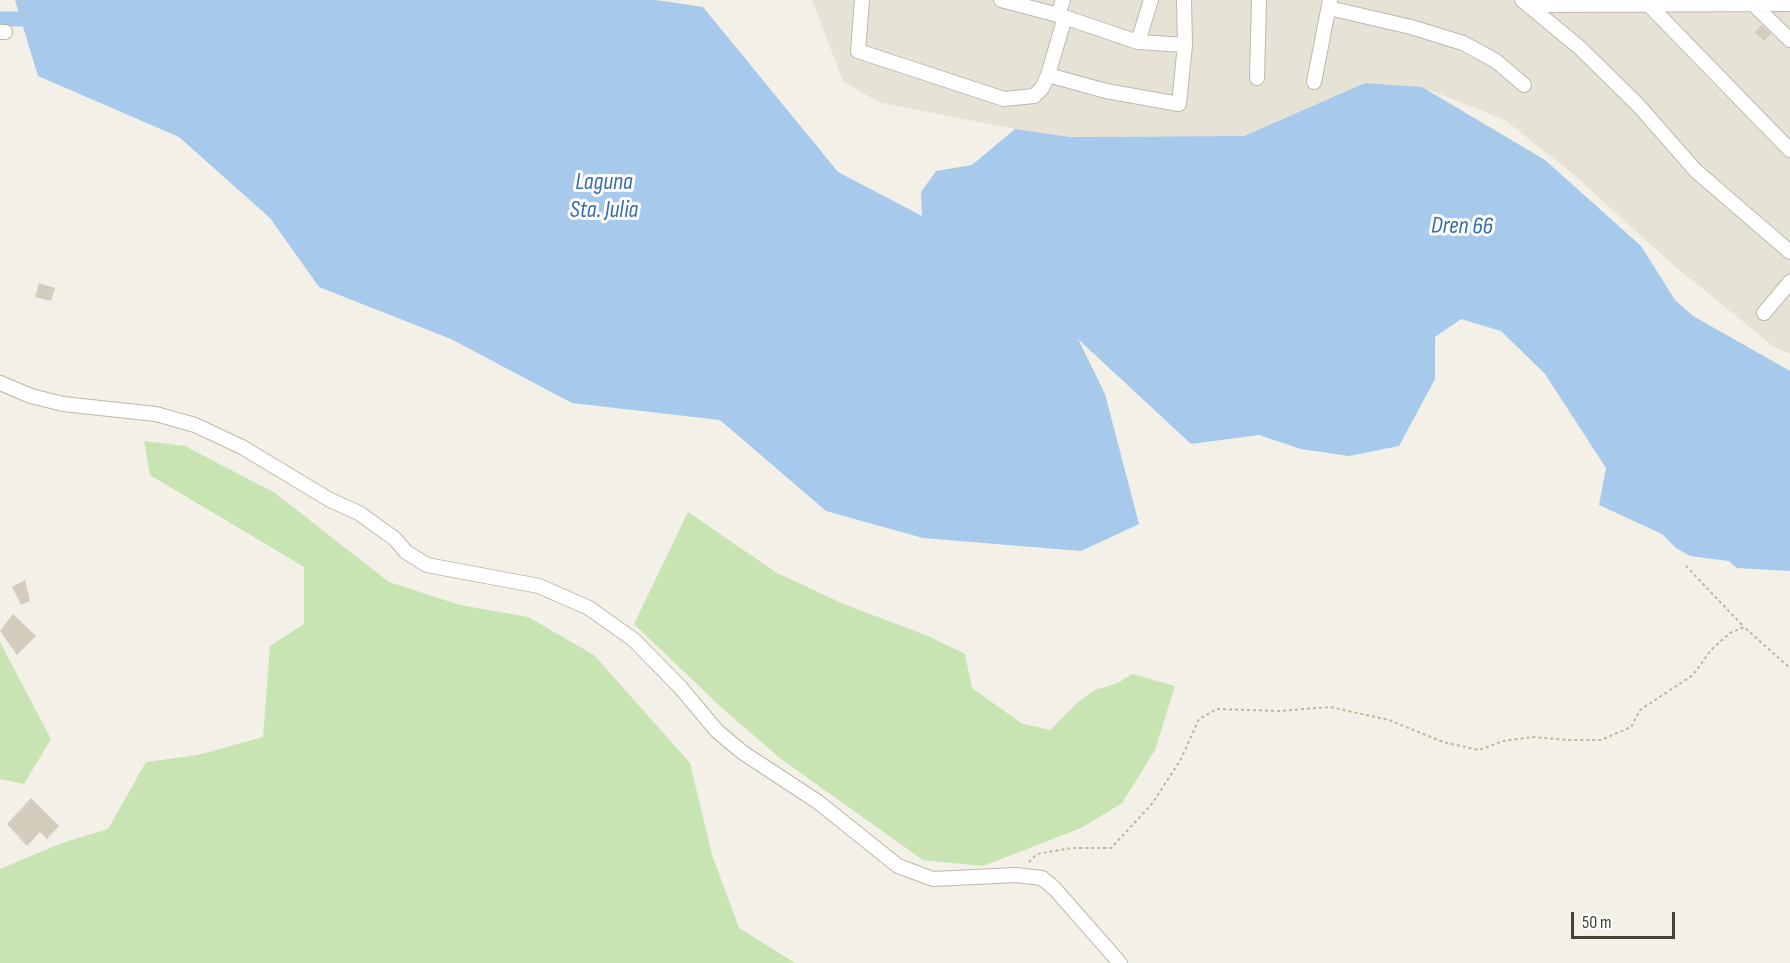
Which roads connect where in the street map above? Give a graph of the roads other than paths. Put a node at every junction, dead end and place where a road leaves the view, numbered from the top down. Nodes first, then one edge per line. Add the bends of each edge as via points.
1 (862, 0) edge
2 (1001, 0) edge
3 (1063, 0) edge
4 (1151, 0) edge
5 (1184, 0) edge
6 (1259, 0) edge
7 (1526, 3) edge
8 (1329, 4) edge
9 (1648, 4) junction
10 (1790, 4) edge
11 (1754, 5) junction
12 (1061, 16) junction
13 (1790, 40) edge
14 (1138, 42) junction
15 (1185, 45) junction
16 (1048, 75) junction
17 (1257, 78) dead end
18 (1314, 82) dead end
19 (1524, 85) dead end
20 (1790, 150) edge
21 (1790, 252) edge
22 (1790, 282) edge
23 (1764, 313) dead end
24 (0, 383) edge
25 (1120, 963) edge

1 - 16 street via 858,51 1004,99 1034,96
2 - 12 street
3 - 12 street
4 - 14 street
5 - 15 street
6 - 17 street
7 - 9 street
7 - 21 street via 1579,47 1638,105 1696,171
8 - 18 street
8 - 19 street via 1462,43 1496,61
9 - 11 street
9 - 20 street
10 - 11 street
11 - 13 street
12 - 14 street
12 - 16 street
14 - 15 street
15 - 16 street via 1179,104 1106,91
22 - 23 street
24 - 25 street via 63,404 156,414 195,425 359,513 427,565 554,590 589,608 634,639 717,731 742,752 818,802 898,866 933,879 1016,875 1042,878

